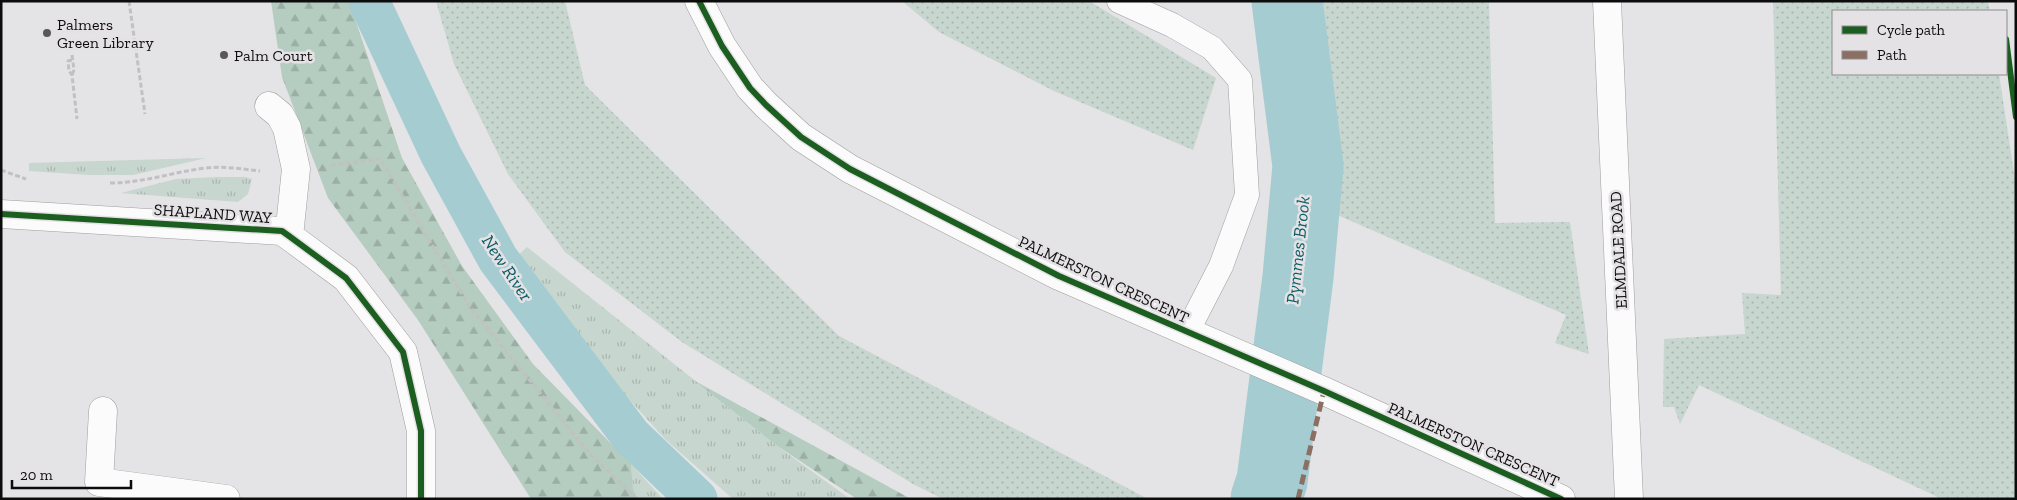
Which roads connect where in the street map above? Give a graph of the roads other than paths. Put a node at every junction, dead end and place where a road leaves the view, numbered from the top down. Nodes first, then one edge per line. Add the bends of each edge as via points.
1 (699, 1) edge
2 (1119, 1) edge
3 (1607, 1) edge
4 (269, 106) dead end
5 (1, 214) edge
6 (289, 236) junction
7 (1187, 332) junction
8 (103, 411) dead end
9 (226, 499) edge
10 (421, 499) edge
11 (1561, 499) edge
12 (1629, 499) edge

1 - 7 street, PALMERSTON CRESCENT via 722,46 746,82 766,105 818,149 858,173 1059,276
2 - 7 lane via 1212,48 1240,80 1247,195 1221,266
3 - 12 street, ELMDALE ROAD
4 - 6 street via 280,115 287,128 296,169
5 - 6 street, SHAPLAND WAY via 282,231
6 - 10 street, SHAPLAND WAY via 346,278 403,352 421,431
7 - 11 street, PALMERSTON CRESCENT
8 - 9 street via 99,482

